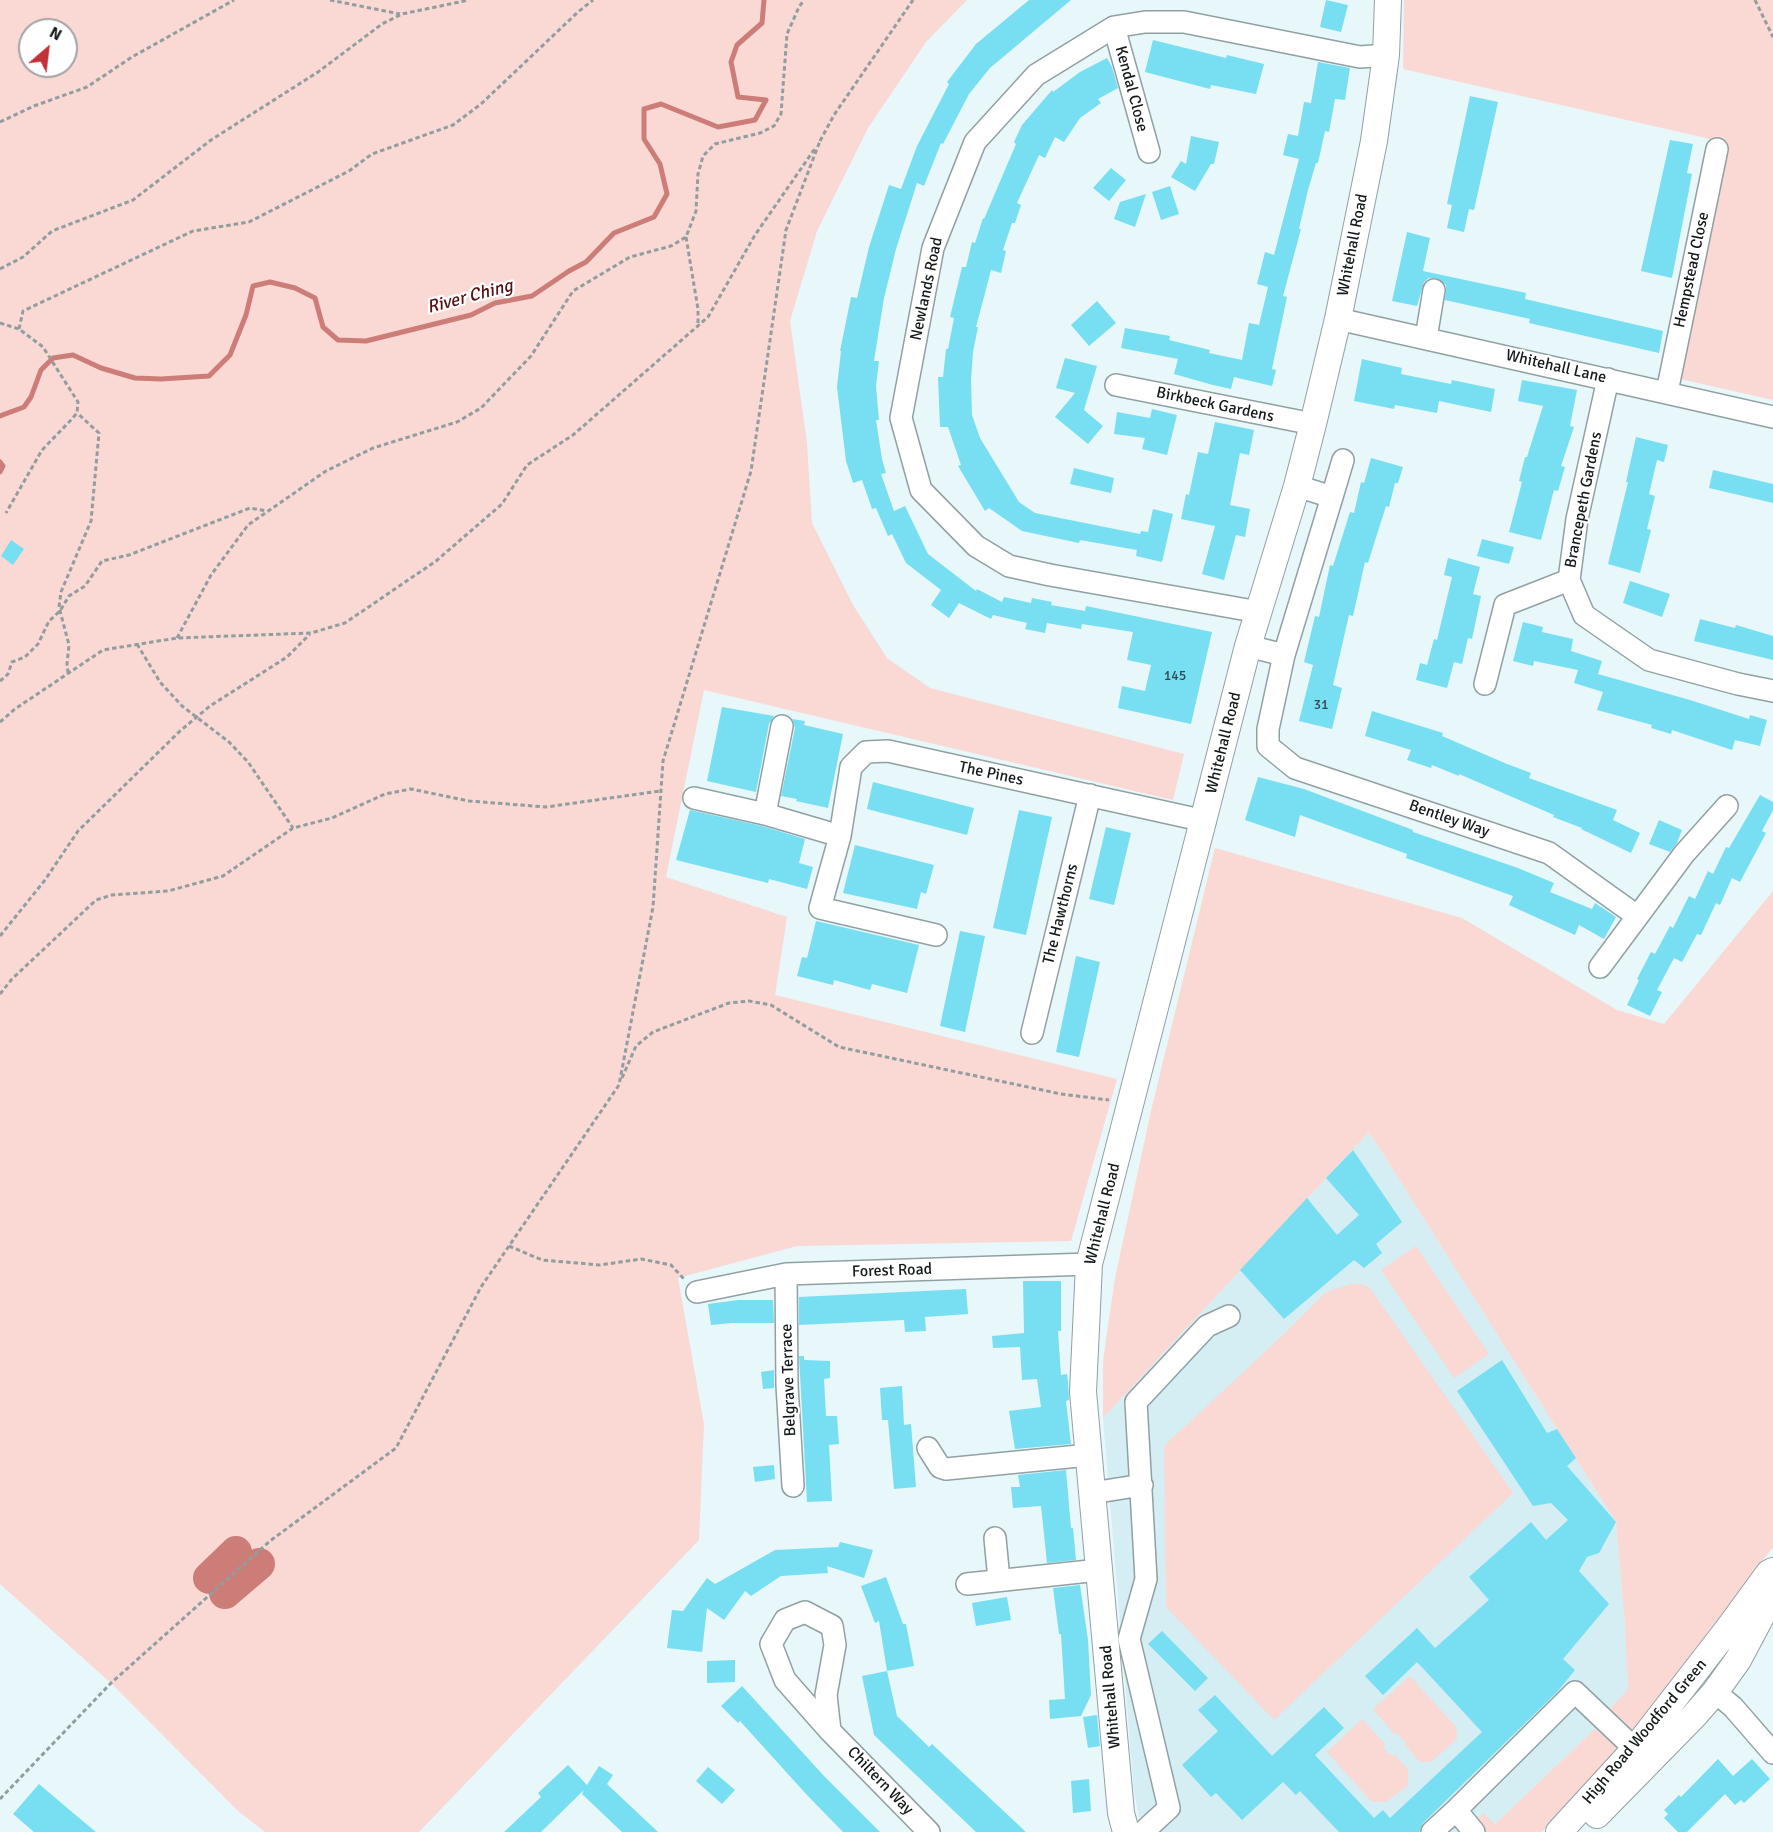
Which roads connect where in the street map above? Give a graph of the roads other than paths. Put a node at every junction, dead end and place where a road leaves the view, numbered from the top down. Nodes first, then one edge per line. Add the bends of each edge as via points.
1 (1388, 0) edge
2 (1114, 27) junction
3 (1386, 55) junction
4 (1717, 149) dead end
5 (1149, 152) dead end
6 (1434, 290) dead end
7 (1338, 319) junction
8 (1426, 338) junction
9 (1608, 379) junction
10 (1116, 385) dead end
11 (1667, 392) junction
12 (1773, 417) edge
13 (1314, 424) junction
14 (1343, 460) dead end
15 (1297, 486) junction
16 (1332, 497) junction
17 (1569, 580) junction
18 (1259, 612) junction
19 (1248, 646) junction
20 (1284, 655) junction
21 (1485, 684) dead end
22 (1773, 691) edge
23 (782, 726) dead end
24 (1090, 795) junction
25 (694, 798) dead end
26 (1726, 806) dead end
27 (765, 814) junction
28 (1204, 821) junction
29 (840, 836) junction
30 (1637, 916) junction
31 (936, 935) dead end
32 (1600, 966) dead end
33 (1032, 1033) dead end
34 (1089, 1264) junction
35 (786, 1274) junction
36 (697, 1292) road end
37 (1229, 1316) dead end
38 (928, 1448) dead end
39 (1089, 1455) junction
40 (1142, 1485) junction
41 (793, 1486) dead end
42 (1092, 1493) junction
43 (996, 1538) dead end
44 (1099, 1570) junction
45 (1773, 1571) edge
46 (999, 1580) junction
47 (967, 1584) dead end
48 (1773, 1594) edge
49 (1767, 1617) edge
50 (1728, 1629) junction
51 (1773, 1642) edge
52 (1738, 1660) junction
53 (1715, 1692) junction
54 (830, 1731) junction
55 (1635, 1749) junction
56 (1773, 1753) edge
57 (1456, 1810) junction
58 (929, 1832) edge
59 (1126, 1832) edge
60 (1143, 1832) edge
61 (1432, 1832) edge
62 (1474, 1832) edge
63 (1559, 1832) edge
64 (1581, 1832) edge

1 - 3 main road, Whitehall Road
2 - 3 street, Newlands Road via 1184,22 1360,57
2 - 5 street, Kendal Close
2 - 18 street, Newlands Road via 1036,75 975,142 933,248 901,418 921,490 976,546 1009,566
3 - 7 main road, Whitehall Road via 1374,141
4 - 11 street, Hempstead Close
6 - 8 street
7 - 8 street, Whitehall Lane
7 - 13 main road, Whitehall Road
8 - 9 street, Whitehall Lane
9 - 11 street, Whitehall Lane
9 - 17 street, Brancepeth Gardens via 1577,519
10 - 13 street, Birkbeck Gardens
11 - 12 street, Whitehall Lane
13 - 15 main road, Whitehall Road
14 - 16 street
15 - 16 street
15 - 18 main road, Whitehall Road
16 - 20 street
17 - 21 street, Brancepeth Gardens via 1505,605
17 - 22 street via 1584,615 1649,660
18 - 19 main road, Whitehall Road
19 - 20 street
19 - 28 main road, Whitehall Road
20 - 30 street, Bentley Way via 1268,746 1295,768 1549,853
23 - 27 street
24 - 28 street, The Pines
24 - 29 street, The Pines via 888,751 866,752 851,767
24 - 33 street, The Hawthorns
25 - 27 street
26 - 30 street
27 - 29 street
28 - 34 main road, Whitehall Road
29 - 31 street, The Pines via 820,908
30 - 32 street
34 - 35 street, Forest Road
34 - 39 main road, Whitehall Road via 1083,1392
35 - 36 street, Forest Road
35 - 41 street, Belgrave Terrace
37 - 40 street via 1207,1326 1136,1402
38 - 39 street via 940,1467 946,1469
39 - 42 main road, Whitehall Road
40 - 42 street
40 - 60 street via 1146,1579 1130,1639 1169,1808
42 - 44 main road, Whitehall Road
43 - 46 street
44 - 46 street
44 - 59 main road, Whitehall Road via 1121,1813
45 - 50 main road, High Road Woodford Green
46 - 47 street
48 - 49 main road, High Road Woodford Green
49 - 50 main road via 1740,1622
49 - 52 main road, High Road Woodford Green
50 - 55 main road, High Road Woodford Green
51 - 52 main road
52 - 53 main road, High Road Woodford Green
53 - 56 street
53 - 64 main road, High Road Woodford Green
54 - 54 street, Chiltern Way via 785,1680 771,1644 785,1620 805,1612 831,1626 835,1645 826,1695
54 - 58 street, Chiltern Way
55 - 57 street via 1575,1692
55 - 63 main road, High Road Woodford Green
57 - 61 street
57 - 62 street

